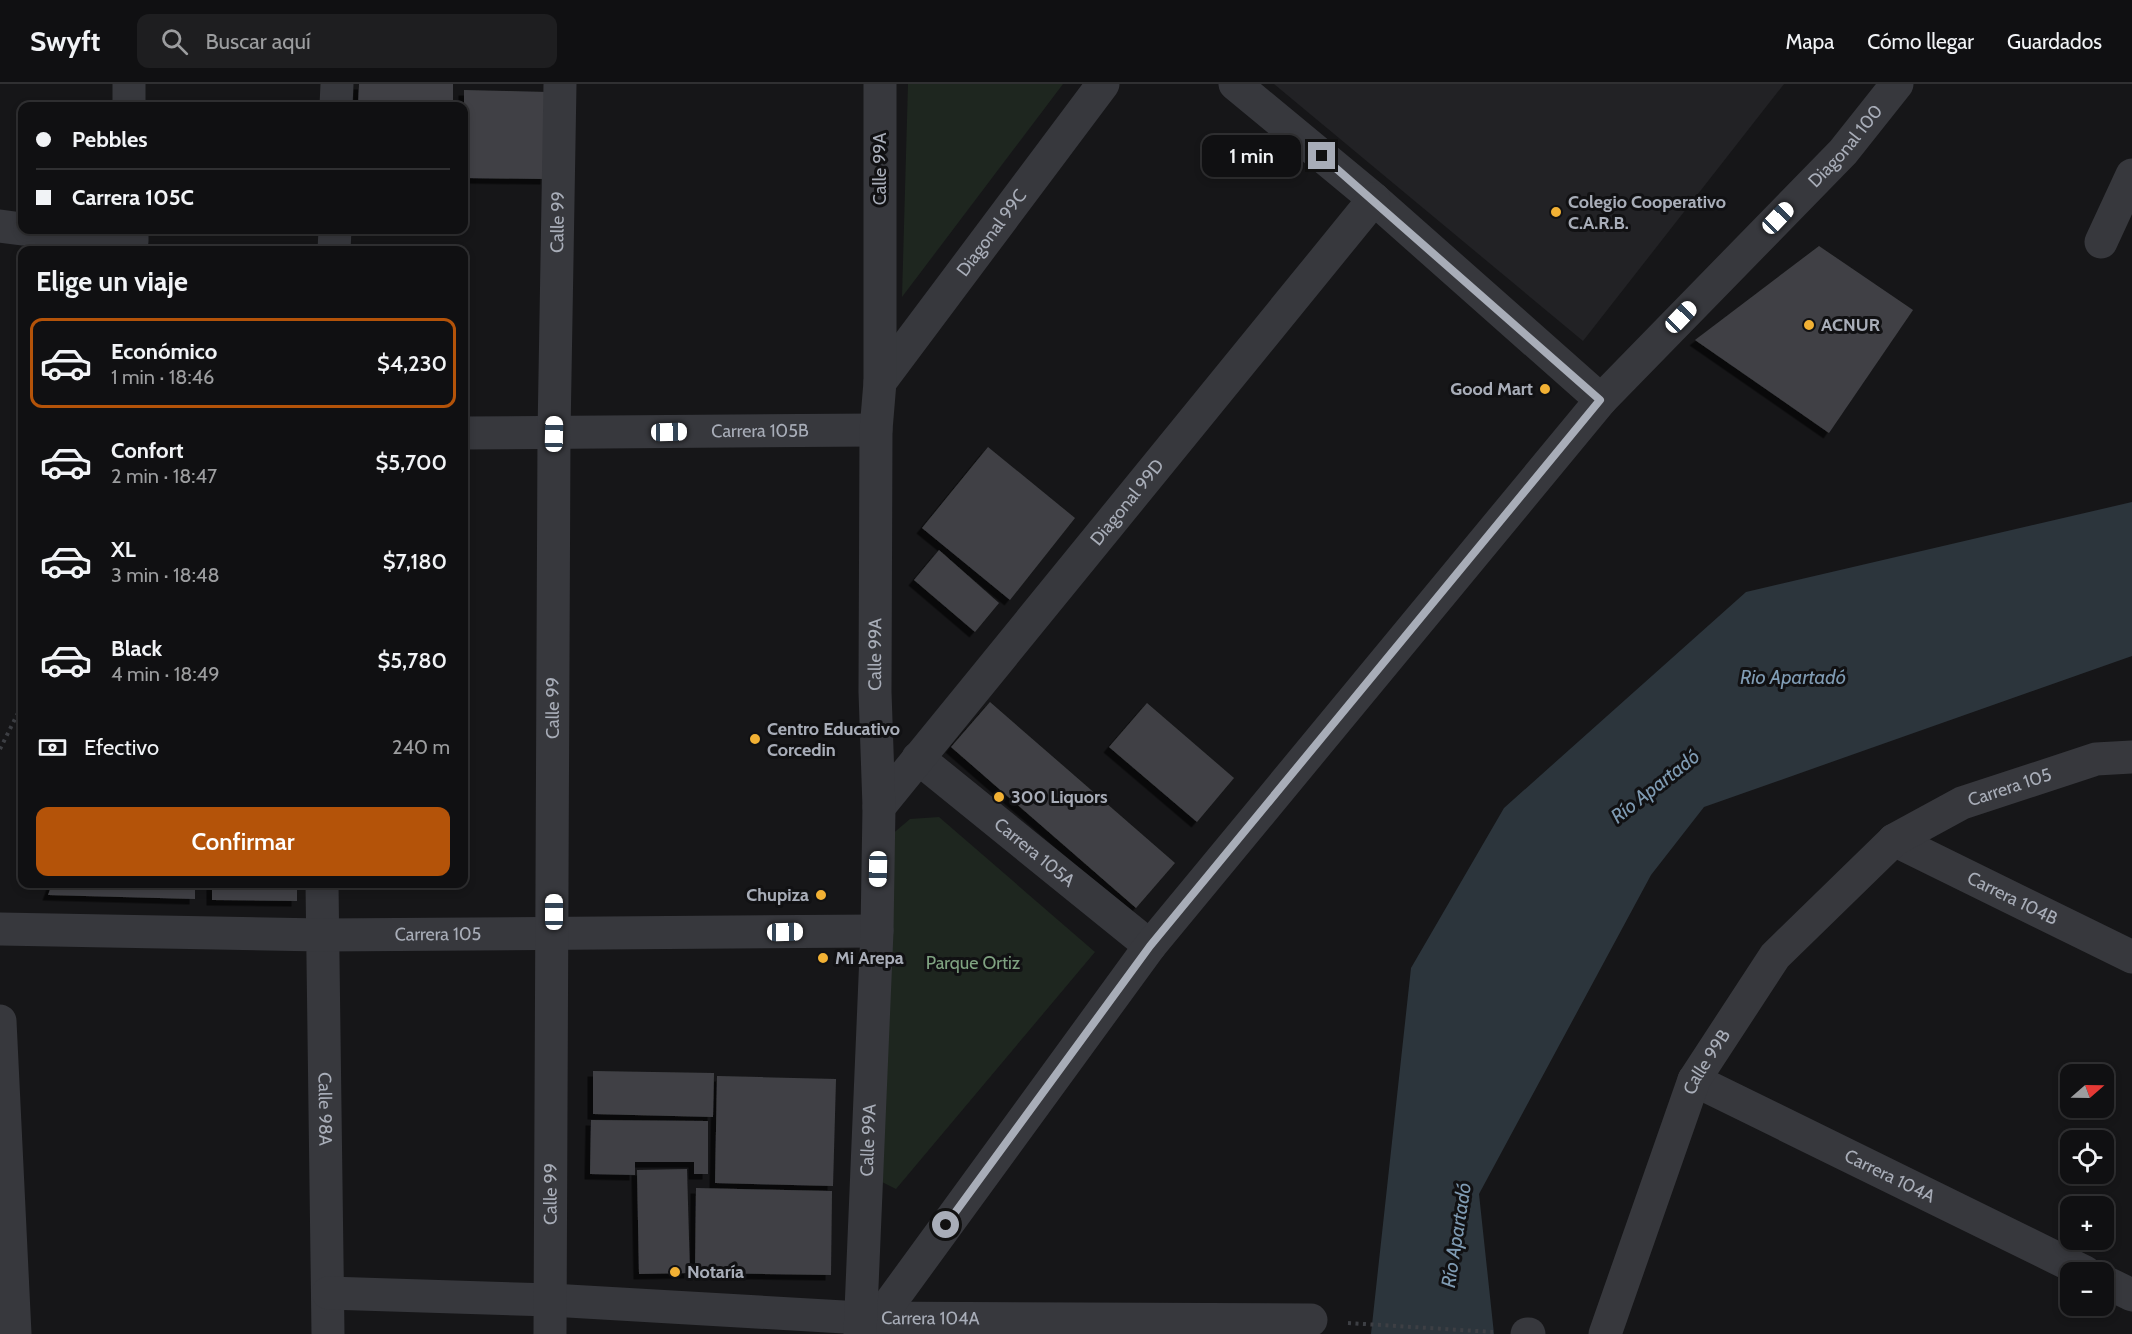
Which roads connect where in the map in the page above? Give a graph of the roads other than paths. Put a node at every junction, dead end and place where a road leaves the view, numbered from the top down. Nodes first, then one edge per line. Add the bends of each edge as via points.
1 (129, 84) edge
2 (337, 84) edge
3 (560, 84) edge
4 (880, 84) edge
5 (1103, 84) edge
6 (1235, 84) edge
7 (1897, 84) edge
8 (129, 102) edge
9 (336, 102) edge
10 (2132, 175) edge
11 (1374, 199) junction
12 (0, 226) edge
13 (18, 228) edge
14 (112, 234) edge
15 (132, 235) edge
16 (2101, 242) dead end
17 (880, 382) junction
18 (1600, 400) junction
19 (876, 430) junction
20 (468, 433) edge
21 (554, 434) junction
22 (2132, 757) edge
23 (918, 758) junction
24 (879, 807) junction
25 (1894, 840) junction
26 (322, 888) edge
27 (0, 930) edge
28 (877, 931) junction
29 (322, 935) junction
30 (554, 935) junction
31 (1150, 946) junction
32 (2132, 957) edge
33 (0, 1021) edge
34 (1694, 1080) junction
35 (3, 1145) edge
36 (2065, 1262) edge
37 (2114, 1286) edge
38 (328, 1293) junction
39 (2132, 1295) edge
40 (551, 1300) junction
41 (1326, 1322) road end
42 (867, 1323) edge
43 (15, 1334) edge
44 (328, 1334) edge
45 (550, 1334) edge
46 (1605, 1334) edge

1 - 8 street
2 - 9 street
3 - 21 street, Calle 99
4 - 17 street, Calle 99A
5 - 17 street, Diagonal 99C
6 - 11 street
7 - 18 street, Diagonal 100 via 1843,152
10 - 16 street
11 - 18 street
11 - 23 street, Diagonal 99D
12 - 13 street
14 - 15 street
17 - 19 street, Calle 99A
18 - 31 street, Diagonal 100
19 - 21 street, Carrera 105B
19 - 24 street, Calle 99A via 875,692
20 - 21 street, Carrera 105B
21 - 30 street, Calle 99
22 - 25 street, Carrera 105 via 2096,759 1962,803
23 - 24 street, Diagonal 99D
23 - 31 street, Carrera 105A
24 - 28 street, Calle 99A
25 - 32 street, Carrera 104B
25 - 34 street, Calle 99B via 1775,956
26 - 29 street, Calle 98A
27 - 29 street, Carrera 105
28 - 30 street, Carrera 105
28 - 42 street, Calle 99A
29 - 30 street, Carrera 105
29 - 38 street, Calle 98A
30 - 40 street, Calle 99
31 - 42 street, Diagonal 100
33 - 35 street
34 - 36 street, Carrera 104A
34 - 46 street, Calle 99B
35 - 43 street
37 - 39 street
38 - 40 street, Carrera 104A
38 - 44 street, Calle 98A
40 - 42 street, Carrera 104A
40 - 45 street, Calle 99
41 - 42 street, Carrera 104A

